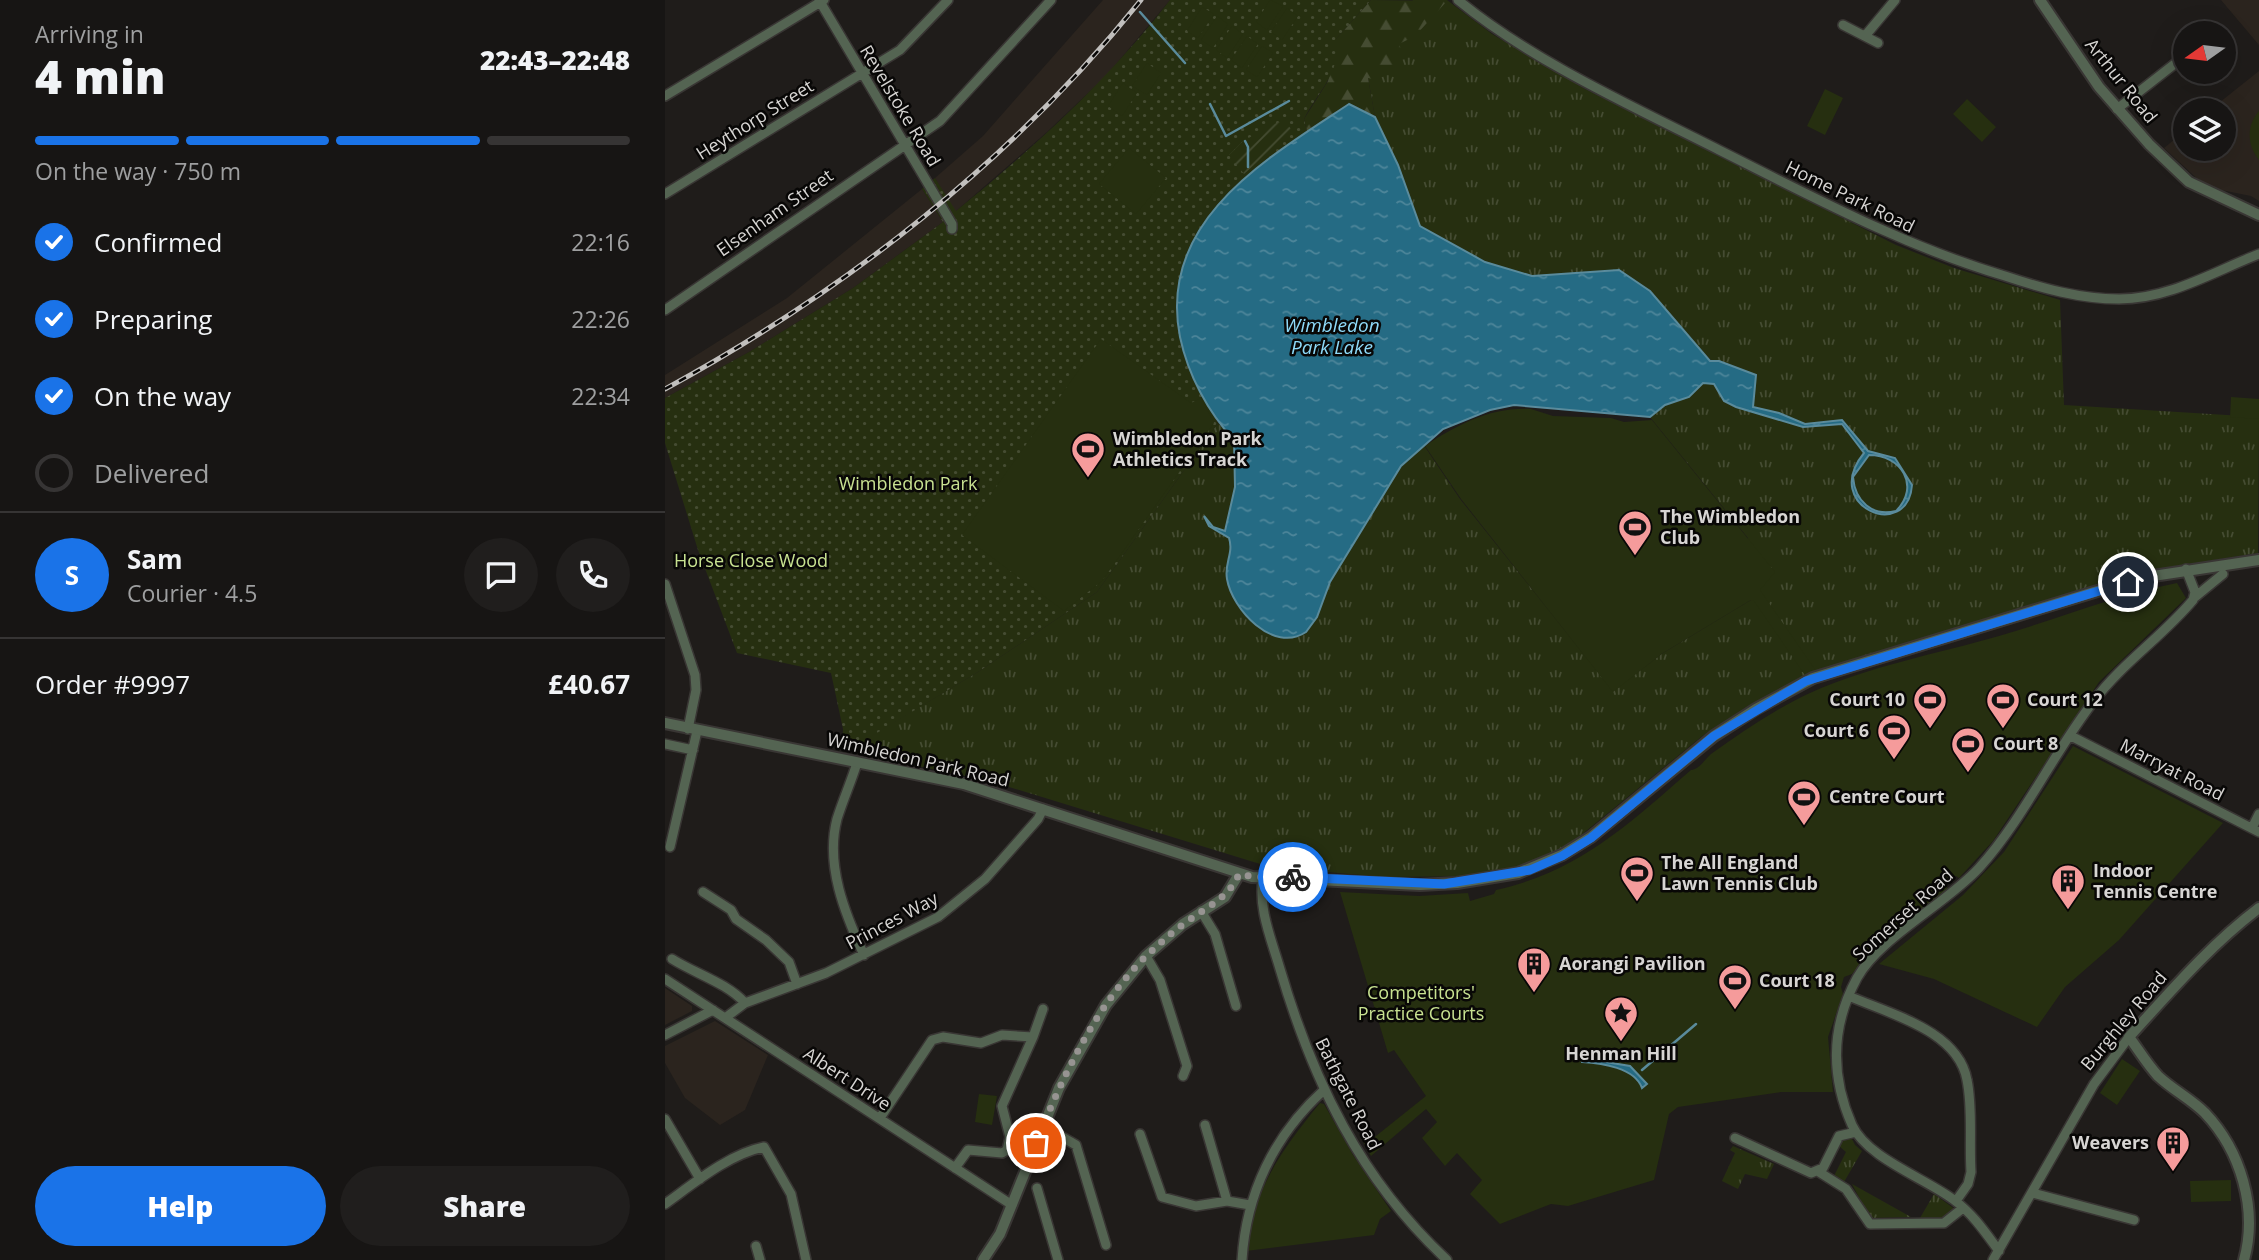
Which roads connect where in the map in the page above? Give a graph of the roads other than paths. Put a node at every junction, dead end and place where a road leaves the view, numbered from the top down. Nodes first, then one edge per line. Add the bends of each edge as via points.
1 (948, 0) edge
2 (1051, 0) edge
3 (1458, 0) edge
4 (1895, 0) edge
5 (821, 1) edge
6 (2046, 2) edge
7 (1843, 25) dead end
8 (1865, 36) junction
9 (1878, 43) dead end
10 (2173, 65) edge
11 (861, 73) junction
12 (665, 96) edge
13 (2117, 109) junction
14 (904, 143) junction
15 (665, 194) edge
16 (2259, 215) edge
17 (952, 229) dead end
18 (2259, 254) edge
19 (665, 310) edge
20 (2259, 560) edge
21 (2186, 569) junction
22 (2223, 574) dead end
23 (665, 584) edge
24 (2196, 597) junction
25 (665, 723) edge
26 (692, 730) junction
27 (2071, 736) junction
28 (665, 744) edge
29 (693, 750) junction
30 (857, 763) junction
31 (1043, 808) junction
32 (2259, 814) edge
33 (2256, 830) edge
34 (670, 847) dead end
35 (1239, 874) junction
36 (1263, 877) junction
37 (703, 892) dead end
38 (2259, 908) edge
39 (1201, 911) junction
40 (865, 955) junction
41 (1146, 956) junction
42 (672, 959) dead end
43 (665, 979) edge
44 (797, 984) junction
45 (1849, 996) junction
46 (745, 1003) junction
47 (1236, 1006) dead end
48 (1043, 1009) dead end
49 (713, 1010) junction
50 (725, 1018) junction
51 (665, 1035) edge
52 (1033, 1037) junction
53 (2129, 1037) junction
54 (1183, 1076) dead end
55 (1324, 1090) junction
56 (880, 1118) junction
57 (665, 1119) edge
58 (1205, 1125) dead end
59 (1043, 1126) junction
60 (1856, 1132) junction
61 (1140, 1134) dead end
62 (1735, 1138) dead end
63 (955, 1168) junction
64 (1819, 1172) junction
65 (701, 1179) junction
66 (1037, 1188) dead end
67 (2033, 1193) junction
68 (1227, 1201) junction
69 (665, 1204) edge
70 (1012, 1205) junction
71 (1250, 1205) junction
72 (1959, 1205) junction
73 (2134, 1220) dead end
74 (1106, 1245) dead end
75 (756, 1246) dead end
76 (1999, 1251) junction
77 (760, 1260) edge
78 (806, 1260) edge
79 (984, 1260) edge
80 (1058, 1260) edge
81 (1242, 1260) edge
82 (1447, 1260) edge
83 (1993, 1260) edge
84 (2244, 1260) edge

1 - 11 street, Heythorp Street via 900,50
2 - 14 street, Elsenham Street via 940,121
3 - 18 street, Home Park Road via 1532,50 1675,128 1869,226 1993,273 2061,292 2139,298 2181,287
4 - 8 street
5 - 11 street, Revelstoke Road
5 - 12 street
6 - 13 street, Arthur Road via 2078,60
7 - 8 street
8 - 9 street
10 - 13 street
11 - 14 street, Revelstoke Road
11 - 15 street, Heythorp Street
13 - 16 street, Arthur Road via 2189,181
14 - 17 street, Revelstoke Road
14 - 19 street, Elsenham Street
20 - 21 street, Wimbledon Park Road
21 - 24 street
21 - 36 street, Wimbledon Park Road via 2140,578 1806,681 1714,736 1591,838 1530,870 1444,884
22 - 24 street, Somerset Road
23 - 26 street via 695,675
24 - 27 street, Somerset Road via 2113,677
25 - 26 street, Wimbledon Park Road
26 - 29 street
26 - 30 street, Wimbledon Park Road
27 - 33 street, Marryat Road
27 - 45 street, Somerset Road via 1978,869 1872,960
28 - 29 street
29 - 34 street
30 - 31 street, Wimbledon Park Road via 964,784
30 - 40 street via 837,820 834,858 841,897
31 - 35 street, Wimbledon Park Road
31 - 40 street, Princes Way via 971,893 938,917
32 - 33 street
35 - 36 street, Wimbledon Park Road
35 - 39 street via 1225,897
36 - 55 street, Bathgate Road via 1260,898 1271,939 1303,1044
37 - 44 street via 731,910 789,962
38 - 53 street, Burghley Road via 2218,943
39 - 41 street
39 - 47 street via 1215,934
40 - 44 street, Princes Way
41 - 54 street via 1160,980 1187,1066
41 - 59 street via 1085,1039
42 - 46 street
43 - 49 street, Albert Drive
44 - 46 street, Princes Way
45 - 60 street, Somerset Road via 1837,1029 1835,1053 1842,1097
45 - 72 street via 1938,1036 1958,1054 1968,1081 1971,1172
46 - 50 street, Princes Way
48 - 52 street
49 - 50 street, Albert Drive
49 - 51 street
50 - 56 street, Albert Drive
52 - 56 street via 1002,1035 981,1043 943,1037 932,1040
52 - 63 street via 1002,1106 1010,1137 1007,1150 968,1150
53 - 67 street, Burghley Road via 2094,1084
53 - 84 street via 2161,1078 2206,1114 2230,1147 2247,1198
55 - 71 street via 1274,1151
55 - 82 street, Bathgate Road via 1389,1198
56 - 63 street, Albert Drive
57 - 65 street
58 - 68 street
59 - 70 street
59 - 74 street via 1076,1145
60 - 64 street via 1839,1136
60 - 72 street, Somerset Road via 1869,1147
61 - 68 street via 1162,1198 1196,1206
62 - 64 street via 1804,1172
63 - 70 street, Albert Drive
64 - 72 street via 1846,1189 1863,1219 1872,1225 1944,1223
65 - 69 street
65 - 78 street via 764,1147 791,1195
66 - 80 street
67 - 73 street
67 - 76 street, Burghley Road
68 - 71 street
70 - 79 street
71 - 81 street
72 - 76 street, Somerset Road
75 - 77 street
76 - 83 street

